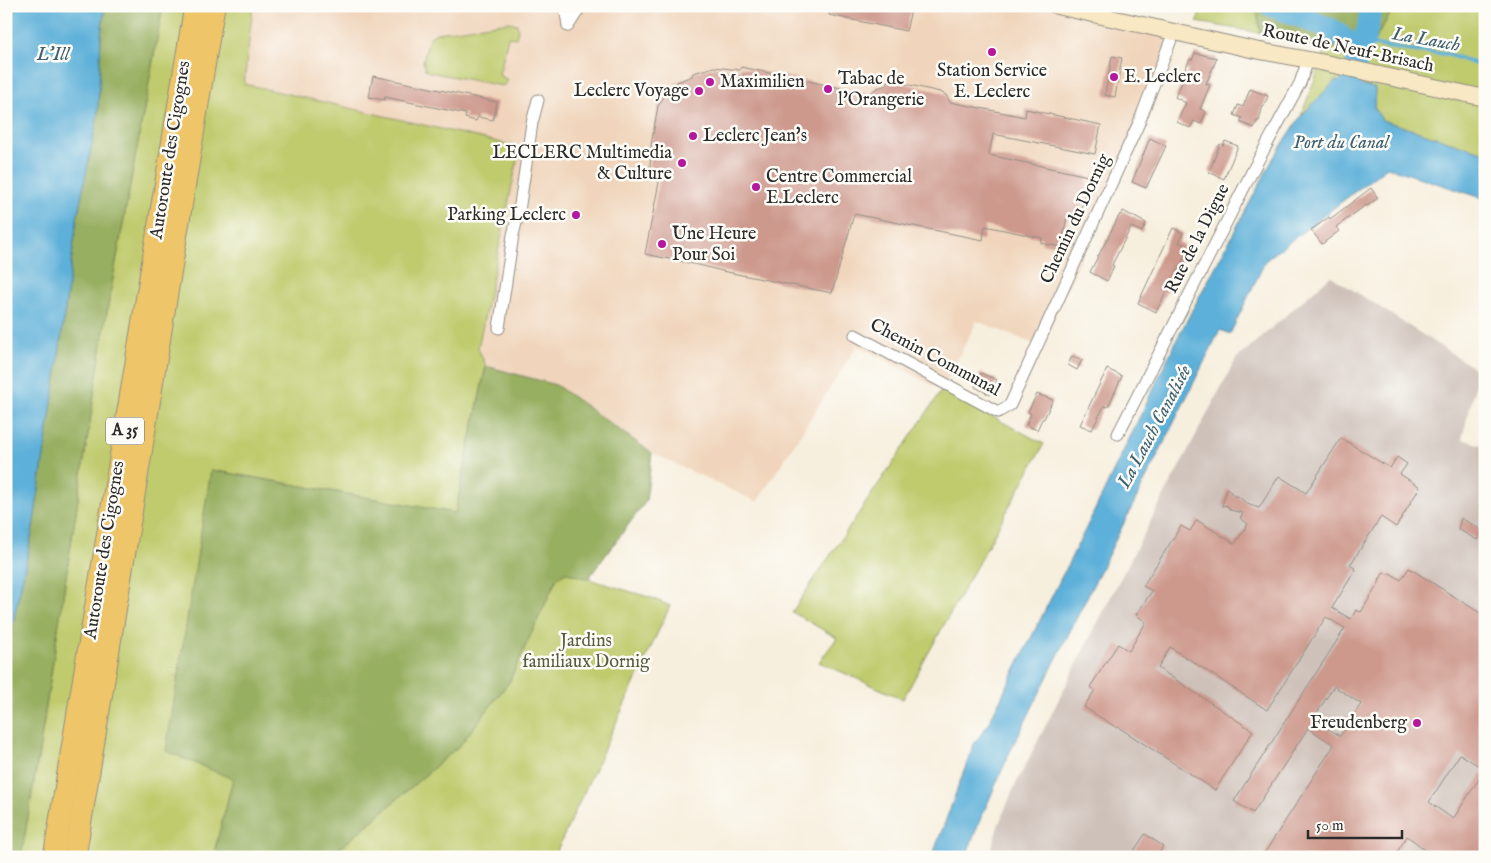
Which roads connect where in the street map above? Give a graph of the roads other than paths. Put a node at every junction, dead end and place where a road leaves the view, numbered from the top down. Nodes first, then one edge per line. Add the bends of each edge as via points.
1 (195, 6) edge
2 (214, 6) edge
3 (565, 6) edge
4 (581, 6) edge
5 (1057, 6) edge
6 (1116, 13) edge
7 (1174, 32) junction
8 (1308, 60) junction
9 (1485, 98) edge
10 (538, 100) dead end
11 (499, 328) dead end
12 (855, 335) dead end
13 (998, 412) joint
14 (1118, 434) dead end
15 (54, 857) edge
16 (75, 857) edge

1 - 15 highway, Autoroute des Cigognes / A 35
2 - 16 highway, Autoroute des Cigognes / A 35
3 - 4 street via 568,26
5 - 6 main road, Route de Neuf-Brisach
6 - 7 main road, Route de Neuf-Brisach
7 - 8 main road, Route de Neuf-Brisach
7 - 13 street, Chemin du Dornig via 1138,125 1010,406
8 - 9 main road, Route de Neuf-Brisach
8 - 14 street, Rue de la Digue via 1300,83
10 - 11 street via 512,235
12 - 13 street, Chemin Communal

